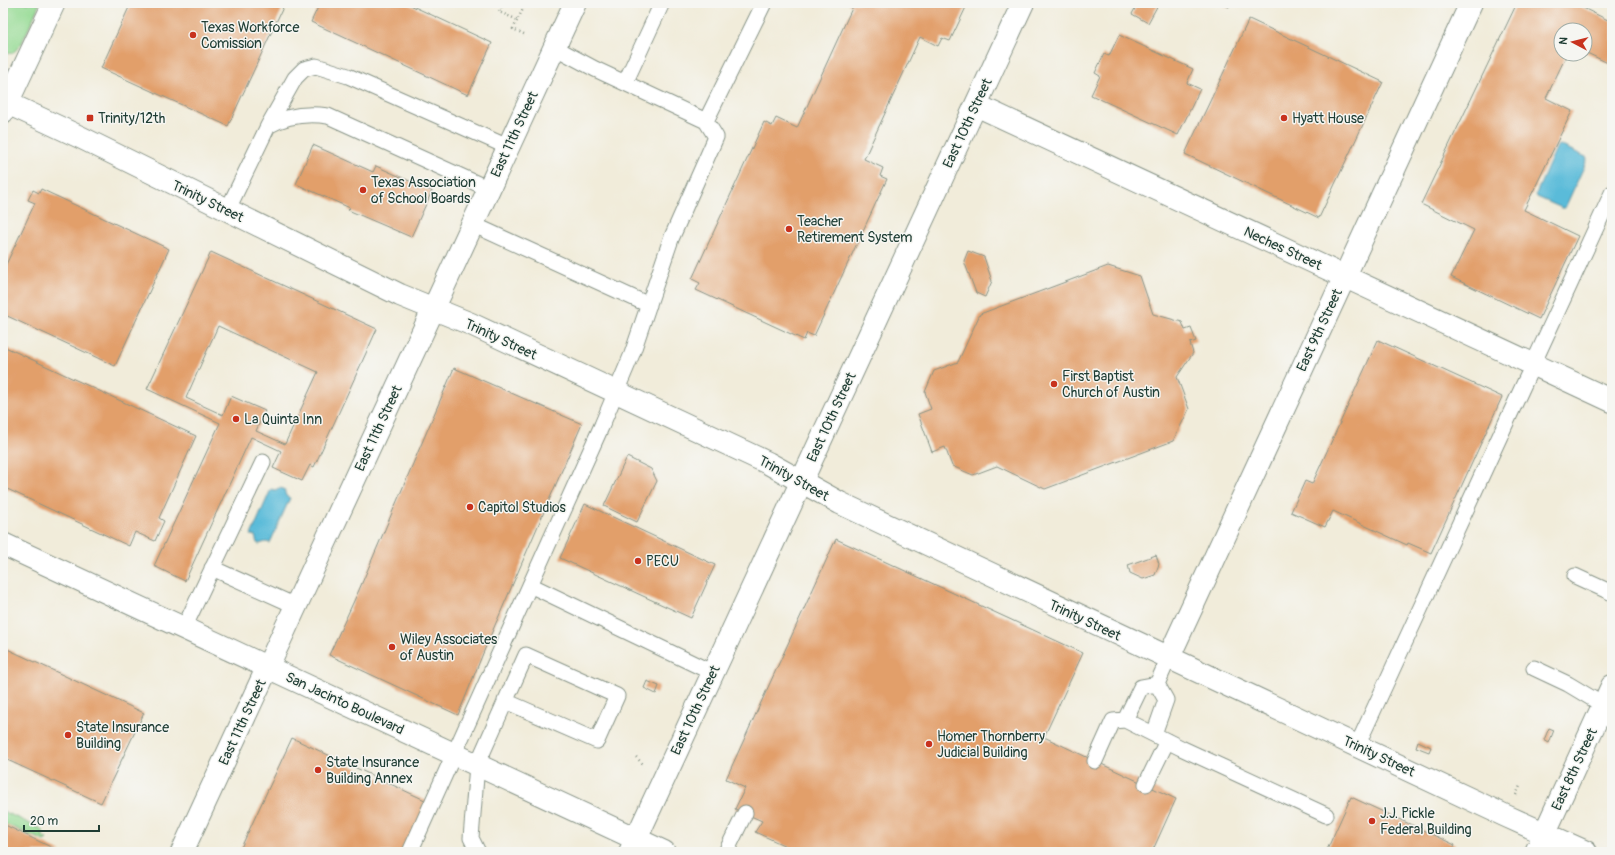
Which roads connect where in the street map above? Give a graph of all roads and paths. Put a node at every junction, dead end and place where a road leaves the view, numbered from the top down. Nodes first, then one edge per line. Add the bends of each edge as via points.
1 (54, 3) edge
2 (503, 3) edge
3 (517, 3) edge
4 (526, 3) edge
5 (575, 3) edge
6 (662, 3) edge
7 (764, 3) edge
8 (1023, 3) edge
9 (1471, 3) edge
10 (524, 7) junction
11 (518, 20) junction
12 (524, 34) dead end
13 (554, 47) junction
14 (625, 83) junction
15 (4, 105) edge
16 (976, 105) junction
17 (706, 121) junction
18 (268, 126) junction
19 (508, 147) junction
20 (489, 189) junction
21 (1612, 193) edge
22 (227, 211) junction
23 (472, 224) junction
24 (1344, 277) junction
25 (649, 305) junction
26 (434, 309) junction
27 (1533, 364) junction
28 (615, 392) junction
29 (1612, 401) edge
30 (263, 462) dead end
31 (800, 481) junction
32 (3, 544) edge
33 (212, 568) junction
34 (1575, 576) dead end
35 (530, 585) junction
36 (1612, 593) edge
37 (296, 606) junction
38 (184, 628) junction
39 (503, 645) junction
40 (526, 656) junction
41 (1169, 657) junction
42 (267, 667) junction
43 (1534, 668) dead end
44 (713, 673) junction
45 (1157, 684) junction
46 (1608, 696) edge
47 (505, 701) junction
48 (1125, 720) junction
49 (1160, 737) junction
50 (1357, 746) junction
51 (454, 754) junction
52 (1096, 761) dead end
53 (477, 765) junction
54 (1146, 784) dead end
55 (1520, 786) dead end
56 (1516, 795) dead end
57 (745, 813) dead end
58 (1326, 815) dead end
59 (1540, 843) edge
60 (633, 846) edge
61 (182, 852) edge
62 (410, 852) edge
63 (478, 852) edge
64 (664, 852) edge
65 (726, 852) edge
66 (1586, 852) edge

1 - 15 main road
2 - 11 path via 499,12
3 - 10 path
4 - 10 path
5 - 13 main road, East 11th Street
6 - 14 lane
7 - 17 lane
8 - 16 main road, East 10th Street
9 - 24 main road, East 9th Street
10 - 11 path
11 - 12 path via 513,29
13 - 14 lane
13 - 19 main road, East 11th Street
14 - 17 lane
15 - 22 main road, Trinity Street
16 - 24 main road, Neches Street
16 - 31 main road, East 10th Street
17 - 25 lane via 716,137 671,239
18 - 19 lane via 295,78 304,69 316,66 348,76
18 - 20 lane via 281,118 312,114 328,116
18 - 22 lane
19 - 20 main road, East 11th Street
20 - 23 main road, East 11th Street
21 - 27 lane
22 - 26 main road, Trinity Street
23 - 25 lane
23 - 26 main road, East 11th Street
24 - 27 main road, Neches Street
24 - 41 main road, East 9th Street
25 - 28 lane via 632,354
26 - 28 main road, Trinity Street
26 - 37 main road, East 11th Street
27 - 29 main road, Neches Street
27 - 50 lane
28 - 31 main road, Trinity Street via 768,463
28 - 35 lane
30 - 33 lane
31 - 41 main road, Trinity Street via 840,503 1132,642
31 - 44 main road, East 10th Street
32 - 38 main road, San Jacinto Boulevard
33 - 37 lane
33 - 38 lane
34 - 36 lane
35 - 39 lane
35 - 44 lane
37 - 42 main road, East 11th Street
38 - 42 main road, San Jacinto Boulevard
39 - 40 lane
39 - 51 lane
40 - 47 lane
40 - 47 lane via 617,696 597,741
41 - 45 lane
41 - 50 main road, Trinity Street
42 - 51 main road, San Jacinto Boulevard
42 - 61 main road, East 11th Street
43 - 46 lane via 1568,684
44 - 60 main road, East 10th Street
45 - 48 lane via 1141,687
45 - 49 lane via 1166,700
46 - 59 main road, East 8th Street
47 - 53 lane
48 - 49 lane
48 - 52 lane via 1113,721
49 - 54 lane
49 - 58 lane
50 - 59 main road, Trinity Street
51 - 53 main road, San Jacinto Boulevard
51 - 62 lane
53 - 60 main road, San Jacinto Boulevard
53 - 63 lane via 471,838
55 - 56 path
57 - 65 lane
59 - 66 main road, Trinity Street
60 - 64 main road, San Jacinto Boulevard

